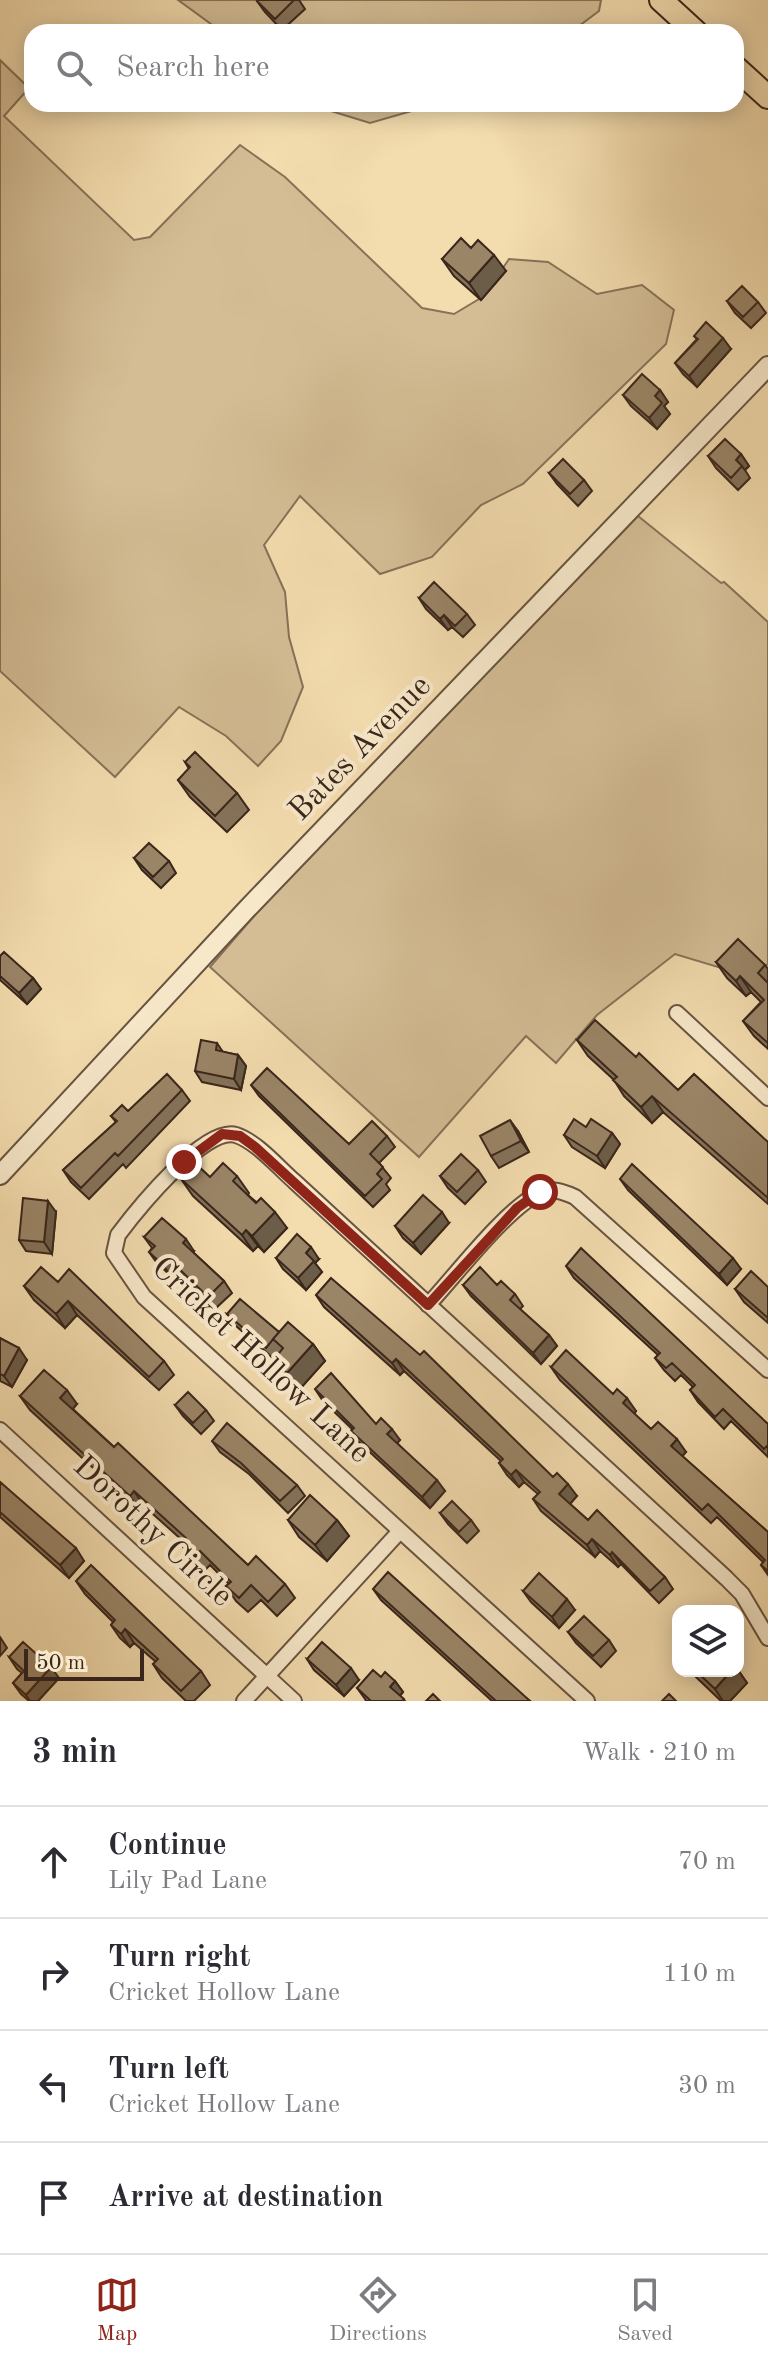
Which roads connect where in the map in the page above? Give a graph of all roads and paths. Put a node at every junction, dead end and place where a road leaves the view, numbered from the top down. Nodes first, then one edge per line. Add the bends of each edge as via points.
1 (661, 0) edge
2 (687, 24) edge
3 (744, 75) edge
4 (768, 97) edge
5 (768, 366) edge
6 (677, 1013) dead end
7 (768, 1098) edge
8 (0, 1175) edge
9 (428, 1305) junction
10 (768, 1370) edge
11 (0, 1430) edge
12 (400, 1531) junction
13 (768, 1638) edge
14 (266, 1676) junction
15 (244, 1701) edge
16 (294, 1701) edge
17 (587, 1701) edge

1 - 2 main road
3 - 4 main road
5 - 8 street, Bates Avenue via 247,909
6 - 7 street
9 - 10 street via 517,1208 540,1192 564,1192
9 - 12 street, Cricket Hollow Lane via 255,1147 231,1134 222,1134 184,1162 134,1214 114,1246 124,1272 144,1297
9 - 13 street, Cricket Hollow Lane via 742,1594
11 - 14 street, Dorothy Circle
12 - 14 street
12 - 17 street, Cricket Hollow Lane
14 - 15 street
14 - 16 street, Dorothy Circle

